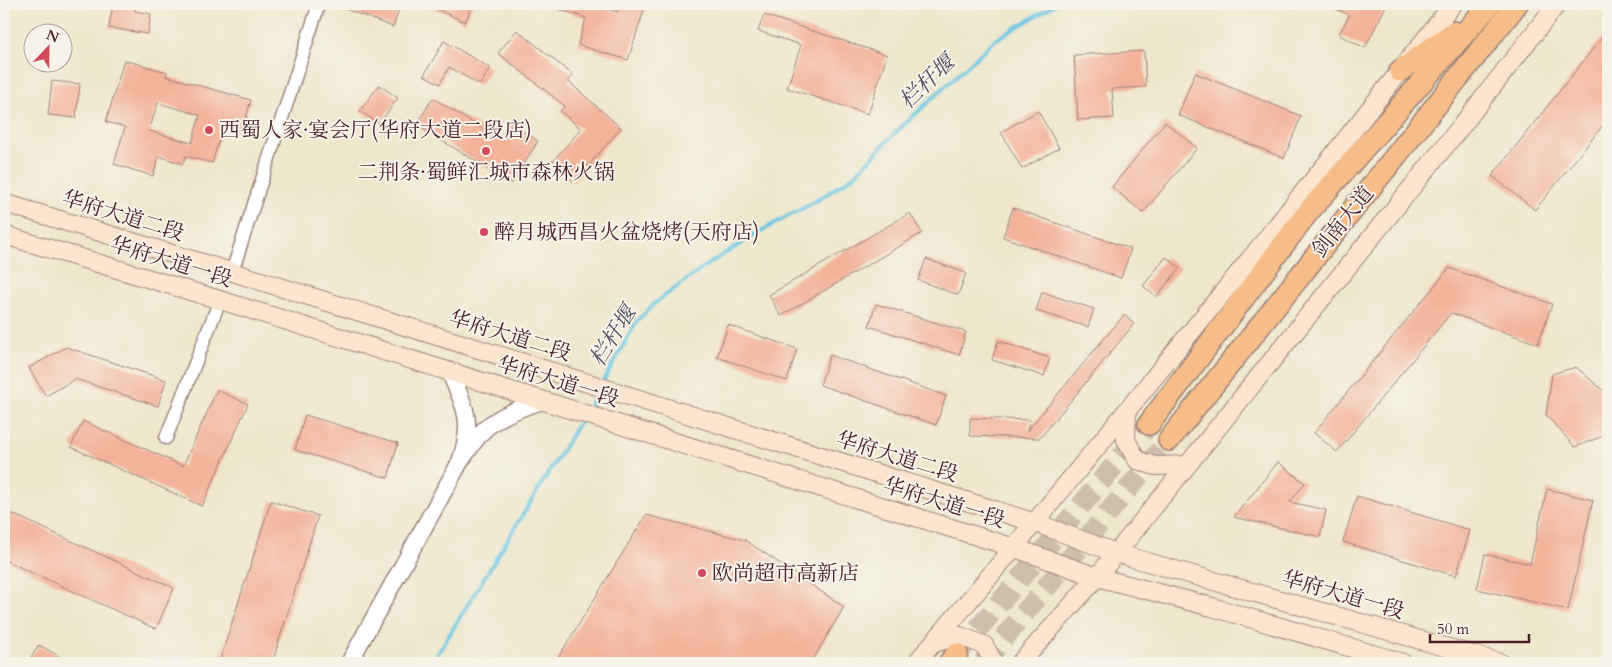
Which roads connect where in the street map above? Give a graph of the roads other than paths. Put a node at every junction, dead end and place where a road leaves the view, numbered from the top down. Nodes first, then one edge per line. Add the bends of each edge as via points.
1 (319, 4) edge
2 (1453, 4) edge
3 (1517, 4) edge
4 (1557, 4) edge
5 (1487, 7) edge
6 (1400, 71) junction
7 (4, 203) edge
8 (4, 235) edge
9 (232, 272) junction
10 (220, 300) junction
11 (450, 371) junction
12 (542, 401) junction
13 (1126, 412) junction
14 (1149, 424) tunnel mouth
15 (166, 438) dead end
16 (1169, 440) tunnel mouth
17 (460, 462) junction
18 (1186, 465) junction
19 (1036, 523) junction
20 (1015, 548) junction
21 (1116, 553) junction
22 (1097, 577) junction
23 (933, 643) junction
24 (1363, 657) edge
25 (349, 663) edge
26 (916, 663) edge
27 (994, 663) edge
28 (1020, 663) edge
29 (1403, 663) edge
30 (1501, 663) edge

1 - 9 street
2 - 6 main road
3 - 16 highway, 剑南大道
4 - 18 main road
5 - 6 highway
5 - 14 highway, 剑南大道 via 1308,212
6 - 13 main road
7 - 9 main road, 华府大道二段
8 - 10 main road, 华府大道一段
9 - 19 main road, 华府大道二段
10 - 11 main road, 华府大道一段
10 - 15 street
11 - 12 main road, 华府大道一段
11 - 17 street via 468,424
12 - 17 street via 501,418 482,432
12 - 20 main road, 华府大道一段
13 - 18 main road via 1126,440 1137,460 1155,466
13 - 19 main road
17 - 25 street
18 - 21 main road
19 - 20 main road
19 - 21 main road, 华府大道二段
20 - 22 main road, 华府大道一段
20 - 23 main road
21 - 22 main road
21 - 30 main road, 华府大道一段
22 - 24 main road, 华府大道一段 via 1212,607
22 - 28 main road
23 - 26 main road
23 - 27 main road via 960,636 984,645
24 - 29 main road, 华府大道一段

